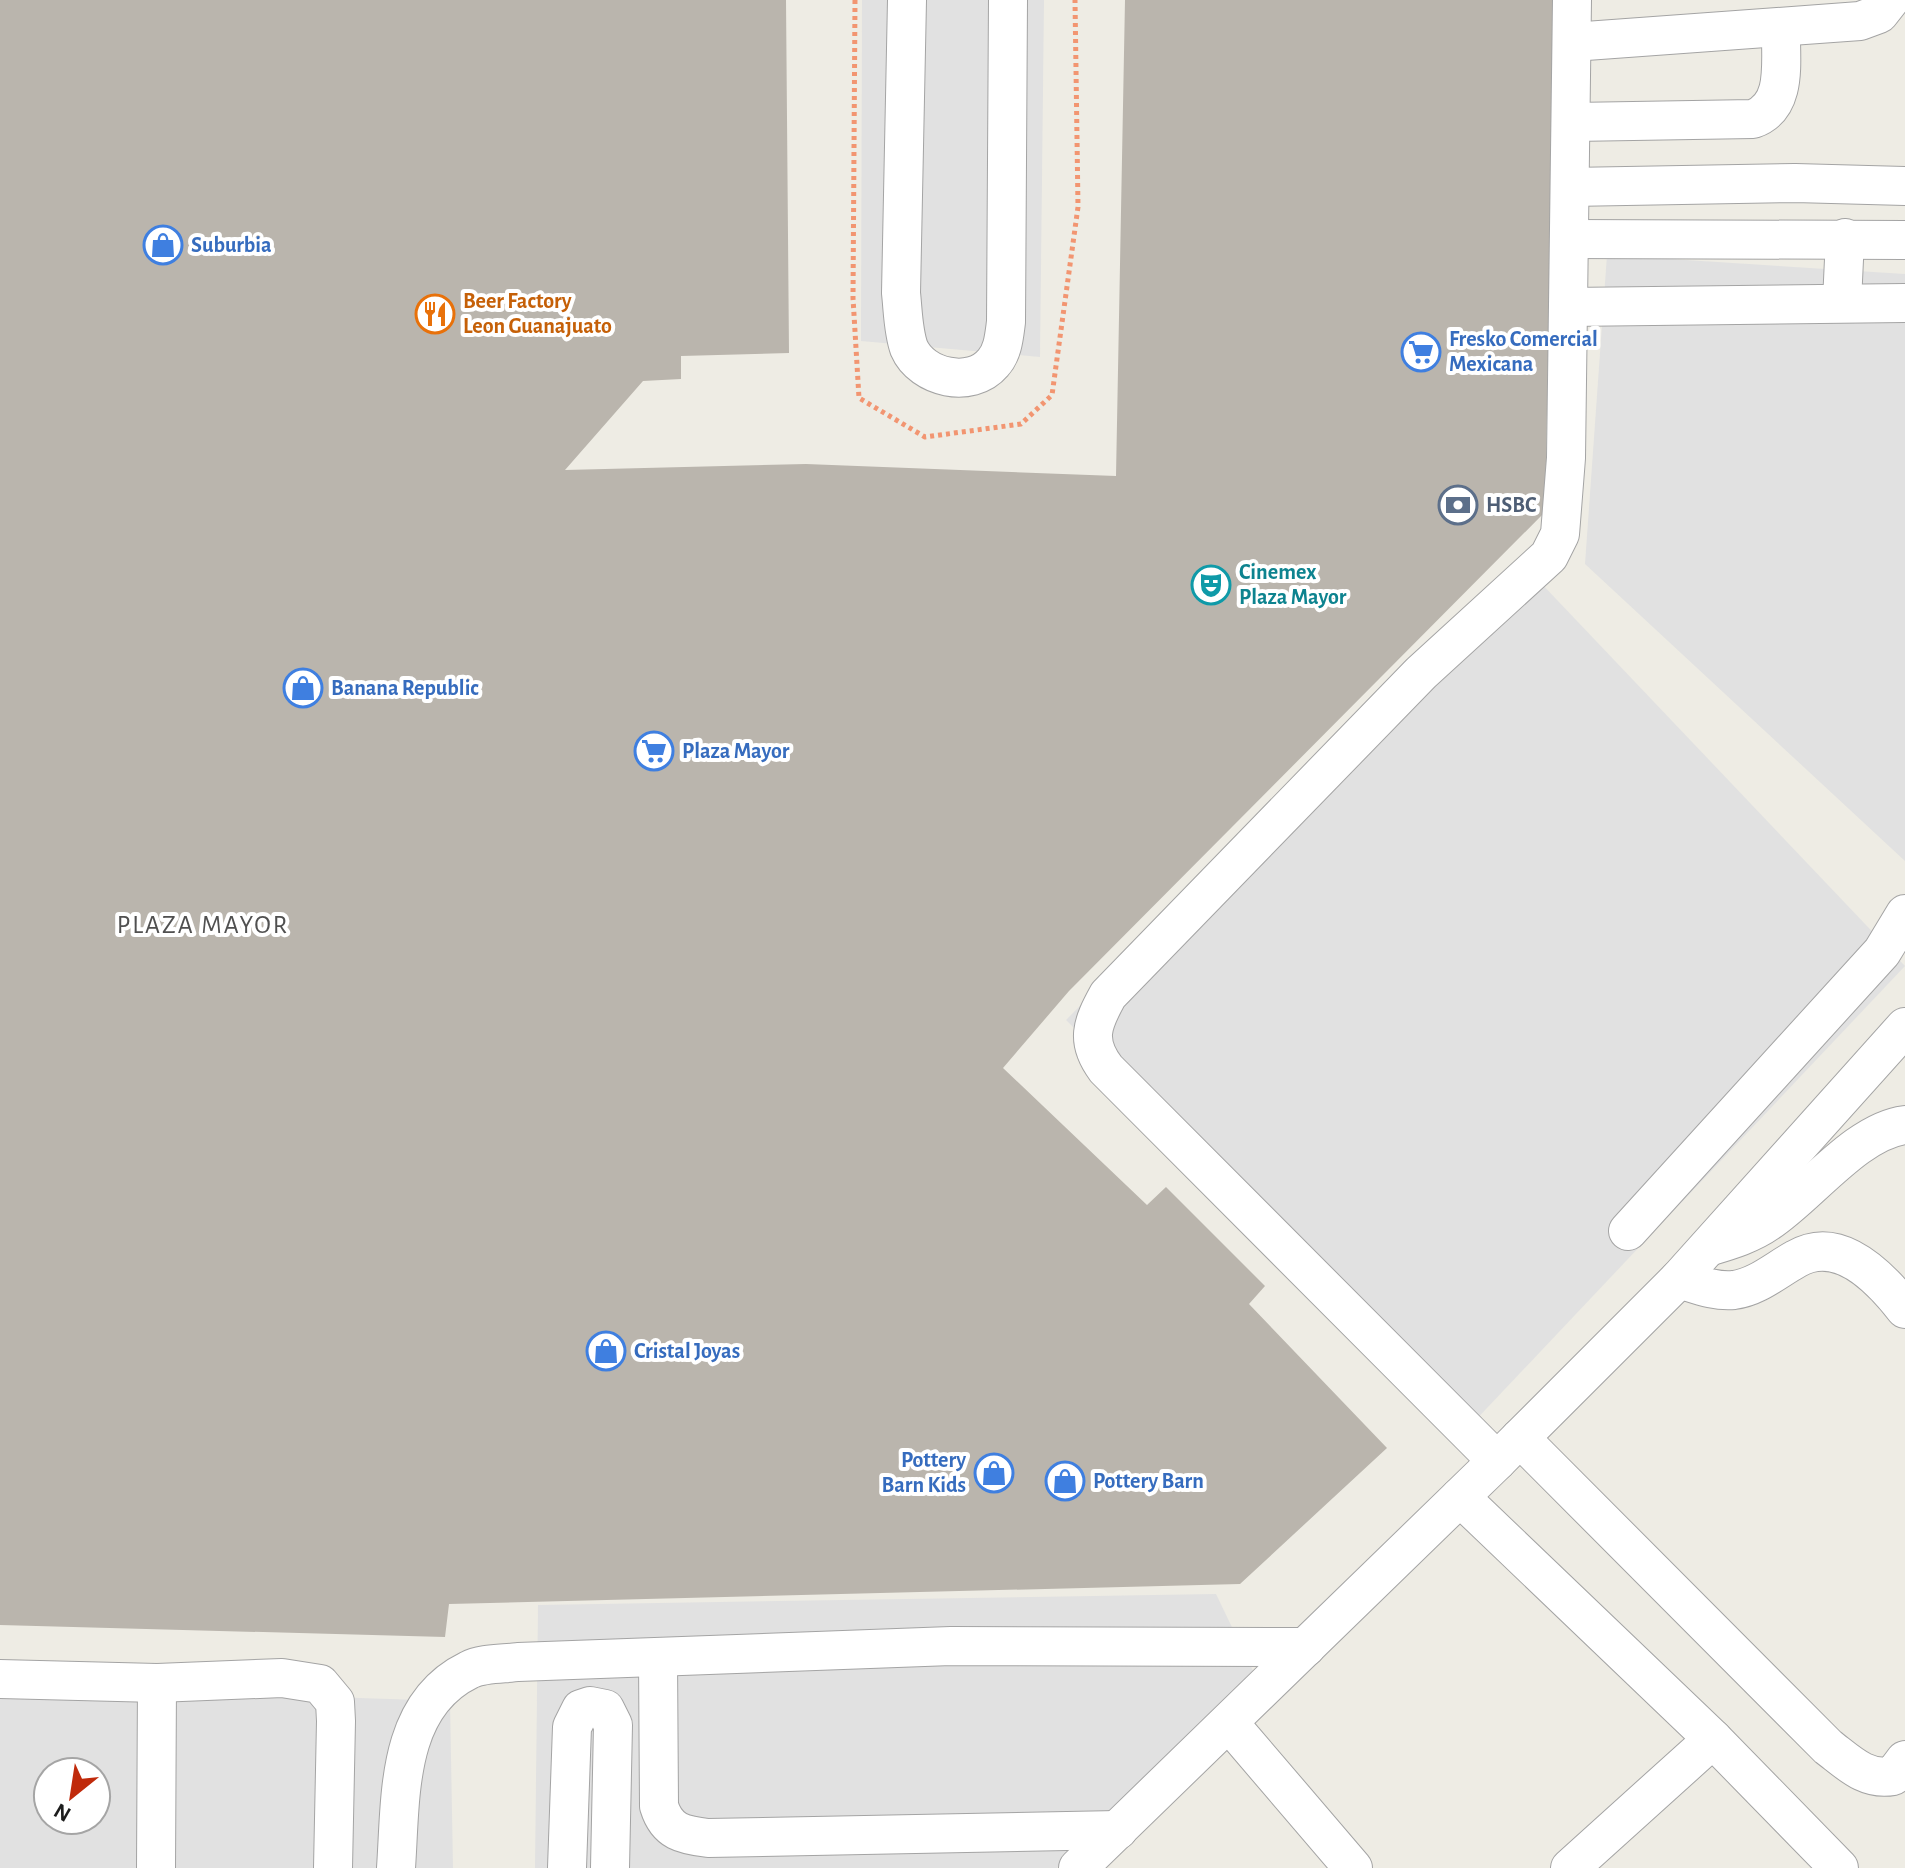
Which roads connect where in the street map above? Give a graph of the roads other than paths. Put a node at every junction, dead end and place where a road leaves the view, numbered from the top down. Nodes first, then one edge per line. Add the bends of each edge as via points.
1 (907, 0) edge
2 (1008, 0) edge
3 (1572, 0) edge
4 (1890, 0) edge
5 (1781, 27) junction
6 (1572, 42) junction
7 (1573, 122) junction
8 (1795, 183) junction
9 (1905, 186) edge
10 (1570, 187) junction
11 (1793, 237) junction
12 (1845, 238) junction
13 (1570, 239) junction
14 (1905, 240) edge
15 (1842, 302) junction
16 (1905, 303) edge
17 (1568, 307) junction
18 (1905, 914) edge
19 (1905, 1027) edge
20 (1905, 1125) edge
21 (1628, 1231) dead end
22 (1708, 1247) junction
23 (1679, 1279) junction
24 (1905, 1309) edge
25 (1508, 1450) junction
26 (1460, 1497) junction
27 (1306, 1647) junction
28 (658, 1657) junction
29 (0, 1679) edge
30 (157, 1683) junction
31 (1229, 1723) junction
32 (1713, 1739) junction
33 (1905, 1760) edge
34 (1118, 1830) junction
35 (156, 1868) edge
36 (333, 1868) edge
37 (396, 1868) edge
38 (567, 1868) edge
39 (610, 1868) edge
40 (1078, 1868) edge
41 (1353, 1868) edge
42 (1570, 1868) edge
43 (1839, 1868) edge

1 - 2 lane via 904,325 910,350 924,366 958,378 993,364 1006,322
3 - 6 lane
4 - 5 lane via 1879,14 1860,21
5 - 6 lane
5 - 7 lane via 1778,97 1766,114 1753,119
6 - 7 lane
7 - 10 lane
8 - 9 lane
8 - 10 lane
8 - 11 lane
10 - 13 lane
11 - 12 lane
11 - 13 lane
12 - 14 lane
12 - 15 lane
13 - 17 lane
15 - 16 lane
15 - 17 lane
17 - 25 lane via 1565,503 1560,534 1549,556 1421,673 1124,977 1096,1016 1092,1034 1094,1053 1106,1069
18 - 21 lane via 1882,952
19 - 22 lane
20 - 22 lane via 1871,1137 1769,1222
22 - 23 lane
23 - 24 lane via 1733,1290 1766,1278 1799,1257 1831,1253 1866,1267
23 - 25 lane
25 - 26 lane
25 - 33 lane via 1828,1747 1879,1779 1893,1776
26 - 27 lane
26 - 32 lane
27 - 28 lane via 951,1646
27 - 31 lane
28 - 34 lane via 659,1806 664,1822 676,1832 708,1838
28 - 37 lane via 471,1669 440,1691 408,1741
29 - 30 lane
30 - 35 lane
30 - 36 lane via 282,1678 306,1680 330,1692 336,1721
31 - 34 lane
31 - 41 lane
32 - 42 lane
32 - 43 lane
34 - 40 lane
38 - 39 lane via 571,1735 576,1715 590,1706 605,1709 613,1725

